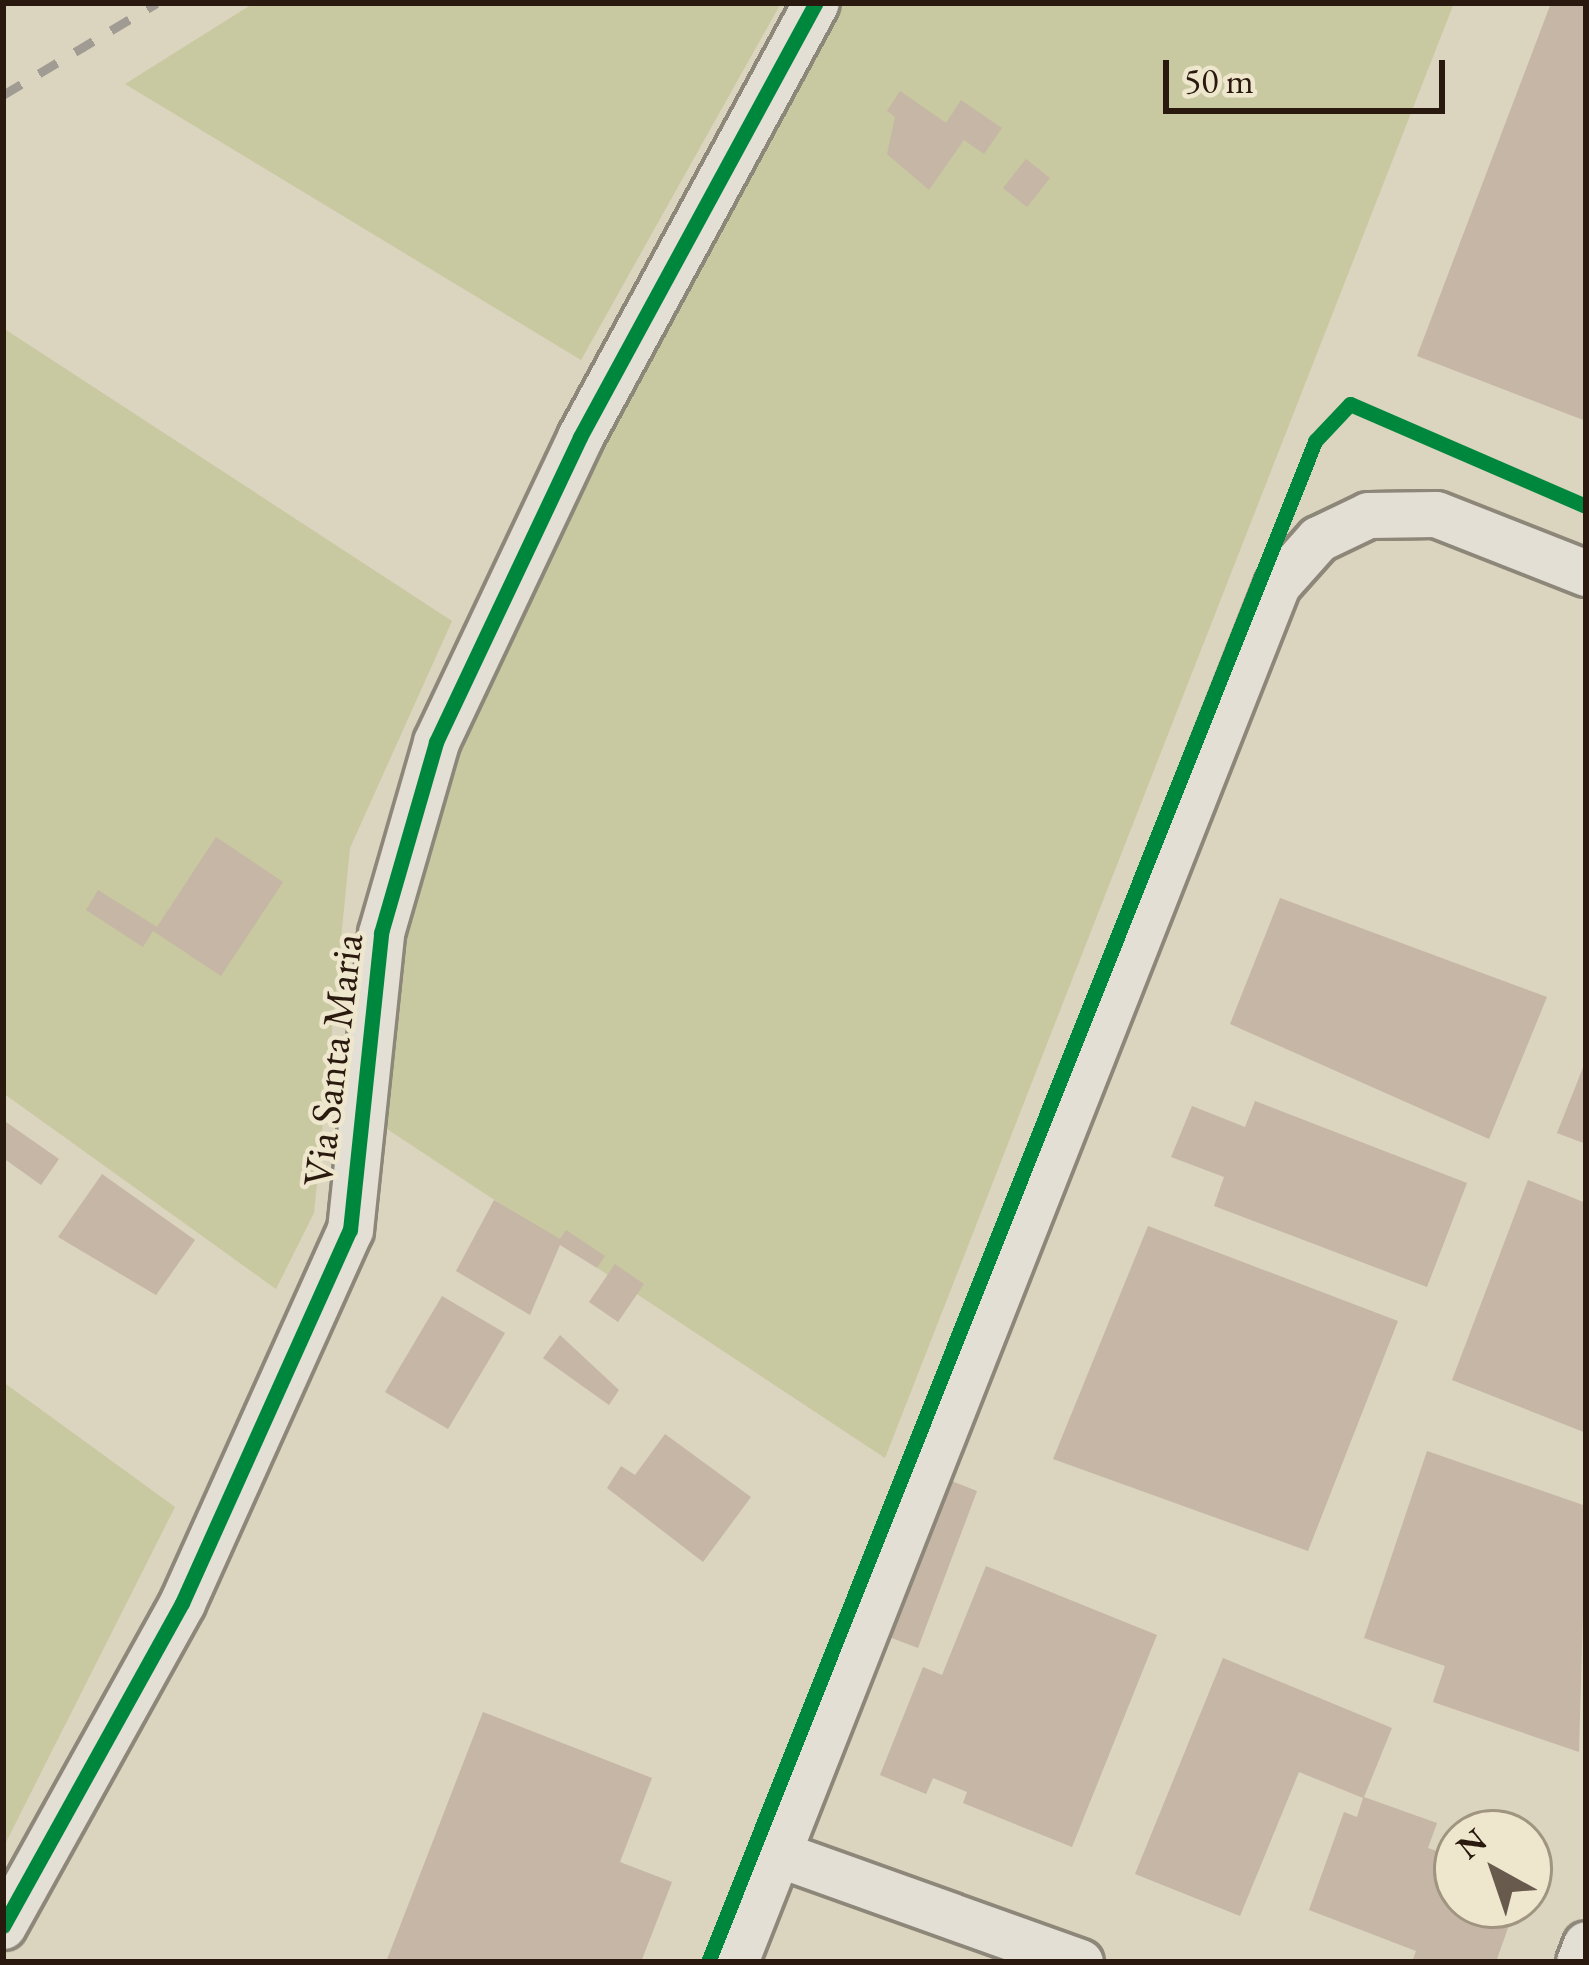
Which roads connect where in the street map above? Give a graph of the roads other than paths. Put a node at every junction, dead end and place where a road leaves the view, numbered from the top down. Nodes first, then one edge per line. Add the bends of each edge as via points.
1 (816, 3) edge
2 (1586, 573) edge
3 (773, 1852) junction
4 (3, 1926) edge
5 (1586, 1944) edge
6 (735, 1962) edge
7 (1080, 1962) edge
8 (1580, 1962) edge

1 - 4 street, Via Santa Maria via 580,437 436,742 381,933 350,1230 182,1603
2 - 3 street via 1436,514 1368,515 1318,539 1277,584
3 - 6 street
3 - 7 street
5 - 8 street

